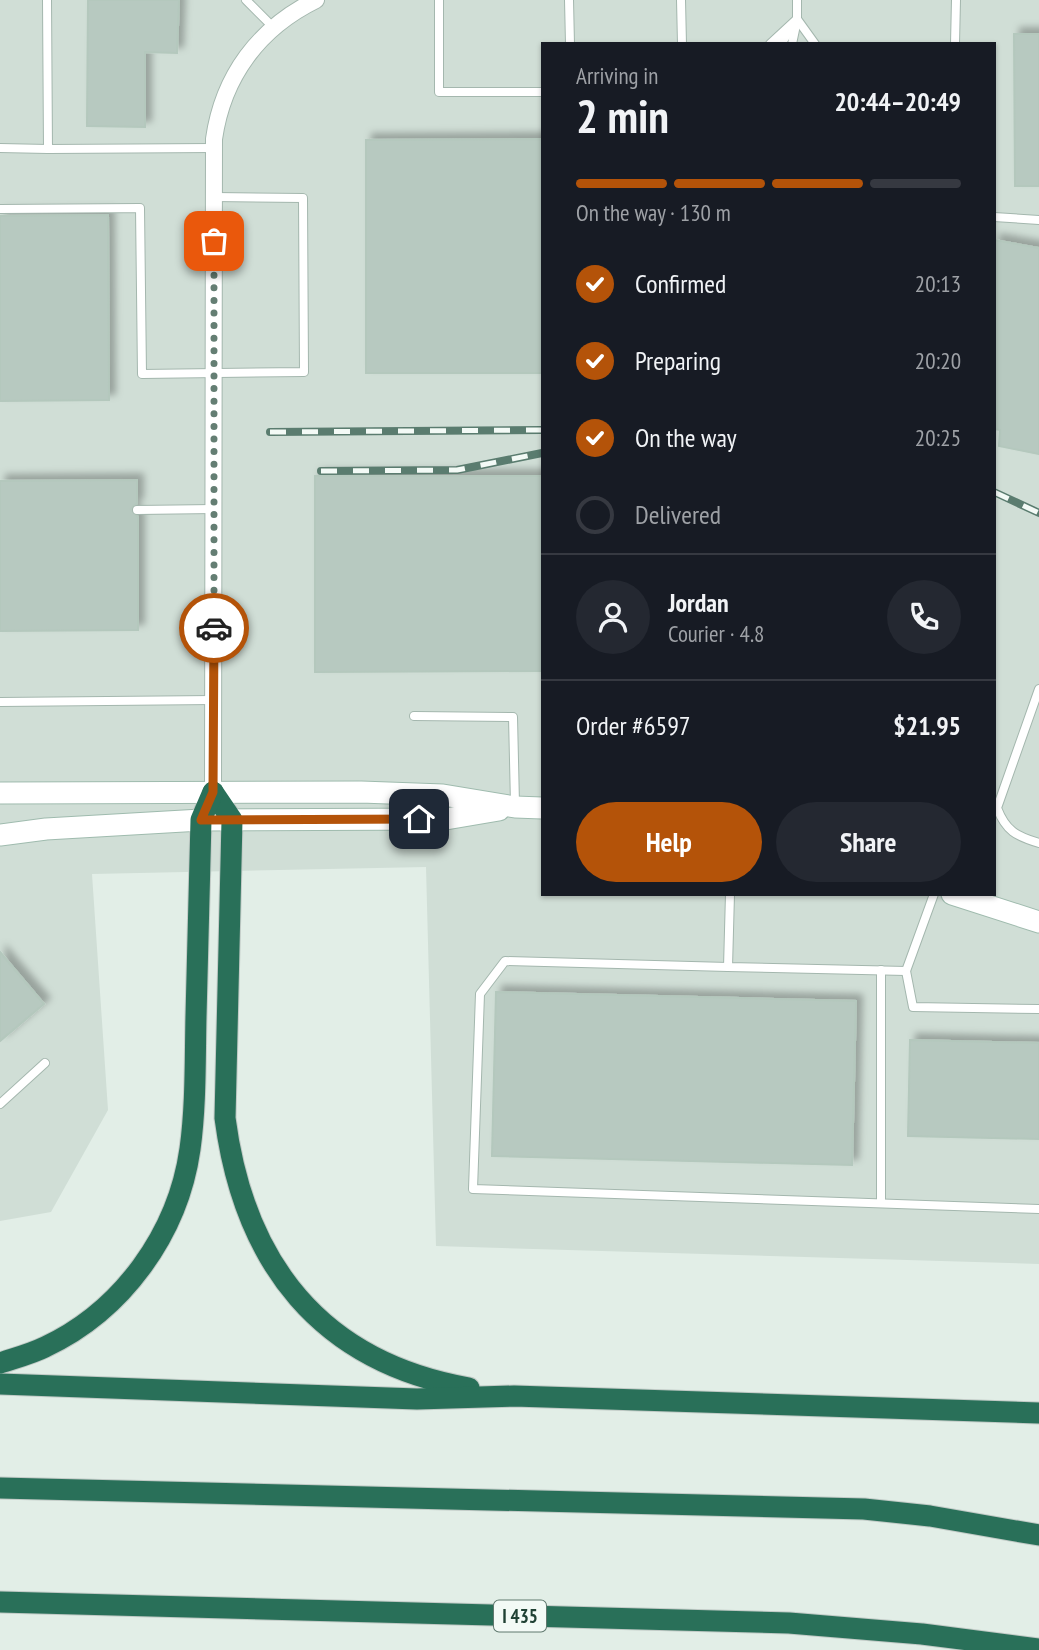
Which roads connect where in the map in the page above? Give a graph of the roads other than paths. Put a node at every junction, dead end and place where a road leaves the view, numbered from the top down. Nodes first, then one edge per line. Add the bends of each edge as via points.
1 (47, 0) edge
2 (246, 0) edge
3 (316, 0) edge
4 (439, 0) edge
5 (569, 0) edge
6 (681, 0) edge
7 (797, 0) edge
8 (956, 0) edge
9 (797, 19) junction
10 (269, 30) junction
11 (570, 42) edge
12 (682, 42) edge
13 (772, 42) edge
14 (782, 42) edge
15 (792, 42) edge
16 (814, 42) edge
17 (956, 42) edge
18 (541, 92) edge
19 (0, 148) edge
20 (214, 148) junction
21 (48, 149) junction
22 (214, 197) junction
23 (0, 209) edge
24 (996, 217) edge
25 (1039, 220) edge
26 (214, 374) junction
27 (214, 509) junction
28 (138, 510) dead end
29 (1039, 689) edge
30 (214, 700) junction
31 (0, 702) edge
32 (414, 716) dead end
33 (213, 792) junction
34 (0, 793) edge
35 (514, 807) junction
36 (541, 808) edge
37 (201, 820) junction
38 (232, 820) junction
39 (0, 835) edge
40 (1039, 843) edge
41 (730, 896) edge
42 (933, 896) edge
43 (958, 896) edge
44 (1039, 922) edge
45 (728, 967) junction
46 (881, 970) junction
47 (906, 971) junction
48 (1039, 1009) edge
49 (46, 1063) dead end
50 (0, 1104) edge
51 (881, 1203) junction
52 (1039, 1209) edge
53 (0, 1363) edge
54 (0, 1384) edge
55 (514, 1396) junction
56 (1039, 1413) edge
57 (0, 1488) edge
58 (1039, 1535) edge
59 (0, 1602) edge
60 (1039, 1649) edge

1 - 21 lane
2 - 10 lane
3 - 10 street
4 - 18 lane via 439,92
5 - 11 lane
6 - 12 lane
7 - 9 lane
8 - 17 lane
9 - 13 lane
9 - 14 lane
9 - 15 lane
9 - 16 lane
10 - 20 street via 230,82 218,116
19 - 21 lane
20 - 21 lane
20 - 22 street
22 - 26 street
22 - 26 lane via 303,198 304,372
23 - 26 lane via 140,208 142,374
24 - 25 lane
26 - 27 street
27 - 28 lane
27 - 30 street
29 - 40 lane via 997,808 1013,835
30 - 31 lane
30 - 33 street
32 - 35 lane via 513,717
33 - 34 main road
33 - 35 main road via 443,794
33 - 37 highway
33 - 38 highway
35 - 36 main road
35 - 38 main road via 446,819
37 - 38 main road
37 - 39 main road
37 - 53 highway via 193,1116 190,1151 169,1220 129,1284 87,1323 43,1349
38 - 55 highway via 225,1118 237,1181 264,1253 323,1321 375,1359 442,1383
41 - 45 lane
42 - 47 lane
43 - 44 main road
45 - 46 lane
45 - 51 lane via 505,961 480,994 473,1189
46 - 47 lane
46 - 51 lane
47 - 48 lane via 913,1007
49 - 50 lane
51 - 52 lane
54 - 55 highway via 417,1399
55 - 56 highway
57 - 58 highway via 864,1509 942,1517
59 - 60 highway, I 435 via 789,1623

